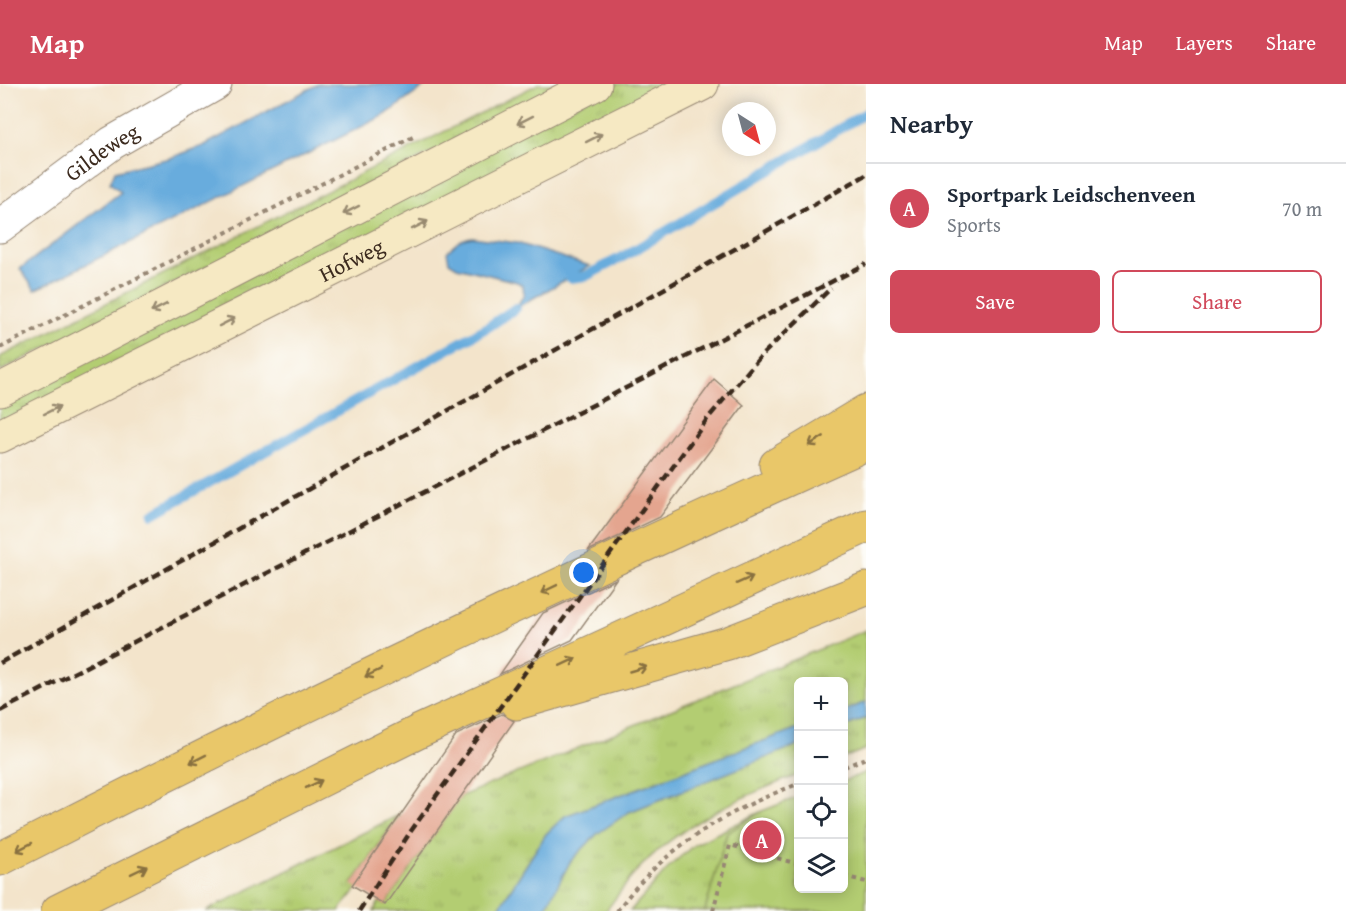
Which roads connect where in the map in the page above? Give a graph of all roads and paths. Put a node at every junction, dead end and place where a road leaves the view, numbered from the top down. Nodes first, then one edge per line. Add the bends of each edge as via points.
1 (595, 84) edge
2 (702, 84) edge
3 (211, 85) edge
4 (417, 135) dead end
5 (0, 226) edge
6 (0, 348) edge
7 (0, 390) edge
8 (866, 411) edge
9 (0, 436) edge
10 (866, 444) edge
11 (866, 526) edge
12 (640, 546) junction
13 (866, 589) edge
14 (420, 731) junction
15 (866, 758) edge
16 (848, 765) edge
17 (795, 785) edge
18 (0, 859) edge
19 (794, 863) edge
20 (848, 877) edge
21 (866, 882) edge
22 (58, 911) edge
23 (617, 911) edge
24 (713, 911) edge

1 -> 7 main road, Hofweg
9 -> 2 main road, Hofweg
3 - 5 street, Gildeweg via 112,142
4 - 6 path
8 -> 12 highway
10 - 12 highway
14 -> 11 highway
12 -> 18 highway via 236,740
14 -> 13 highway via 728,643
22 -> 14 highway
15 - 16 path
17 - 23 path via 711,823 654,868
19 - 24 path via 730,845
20 - 21 path

